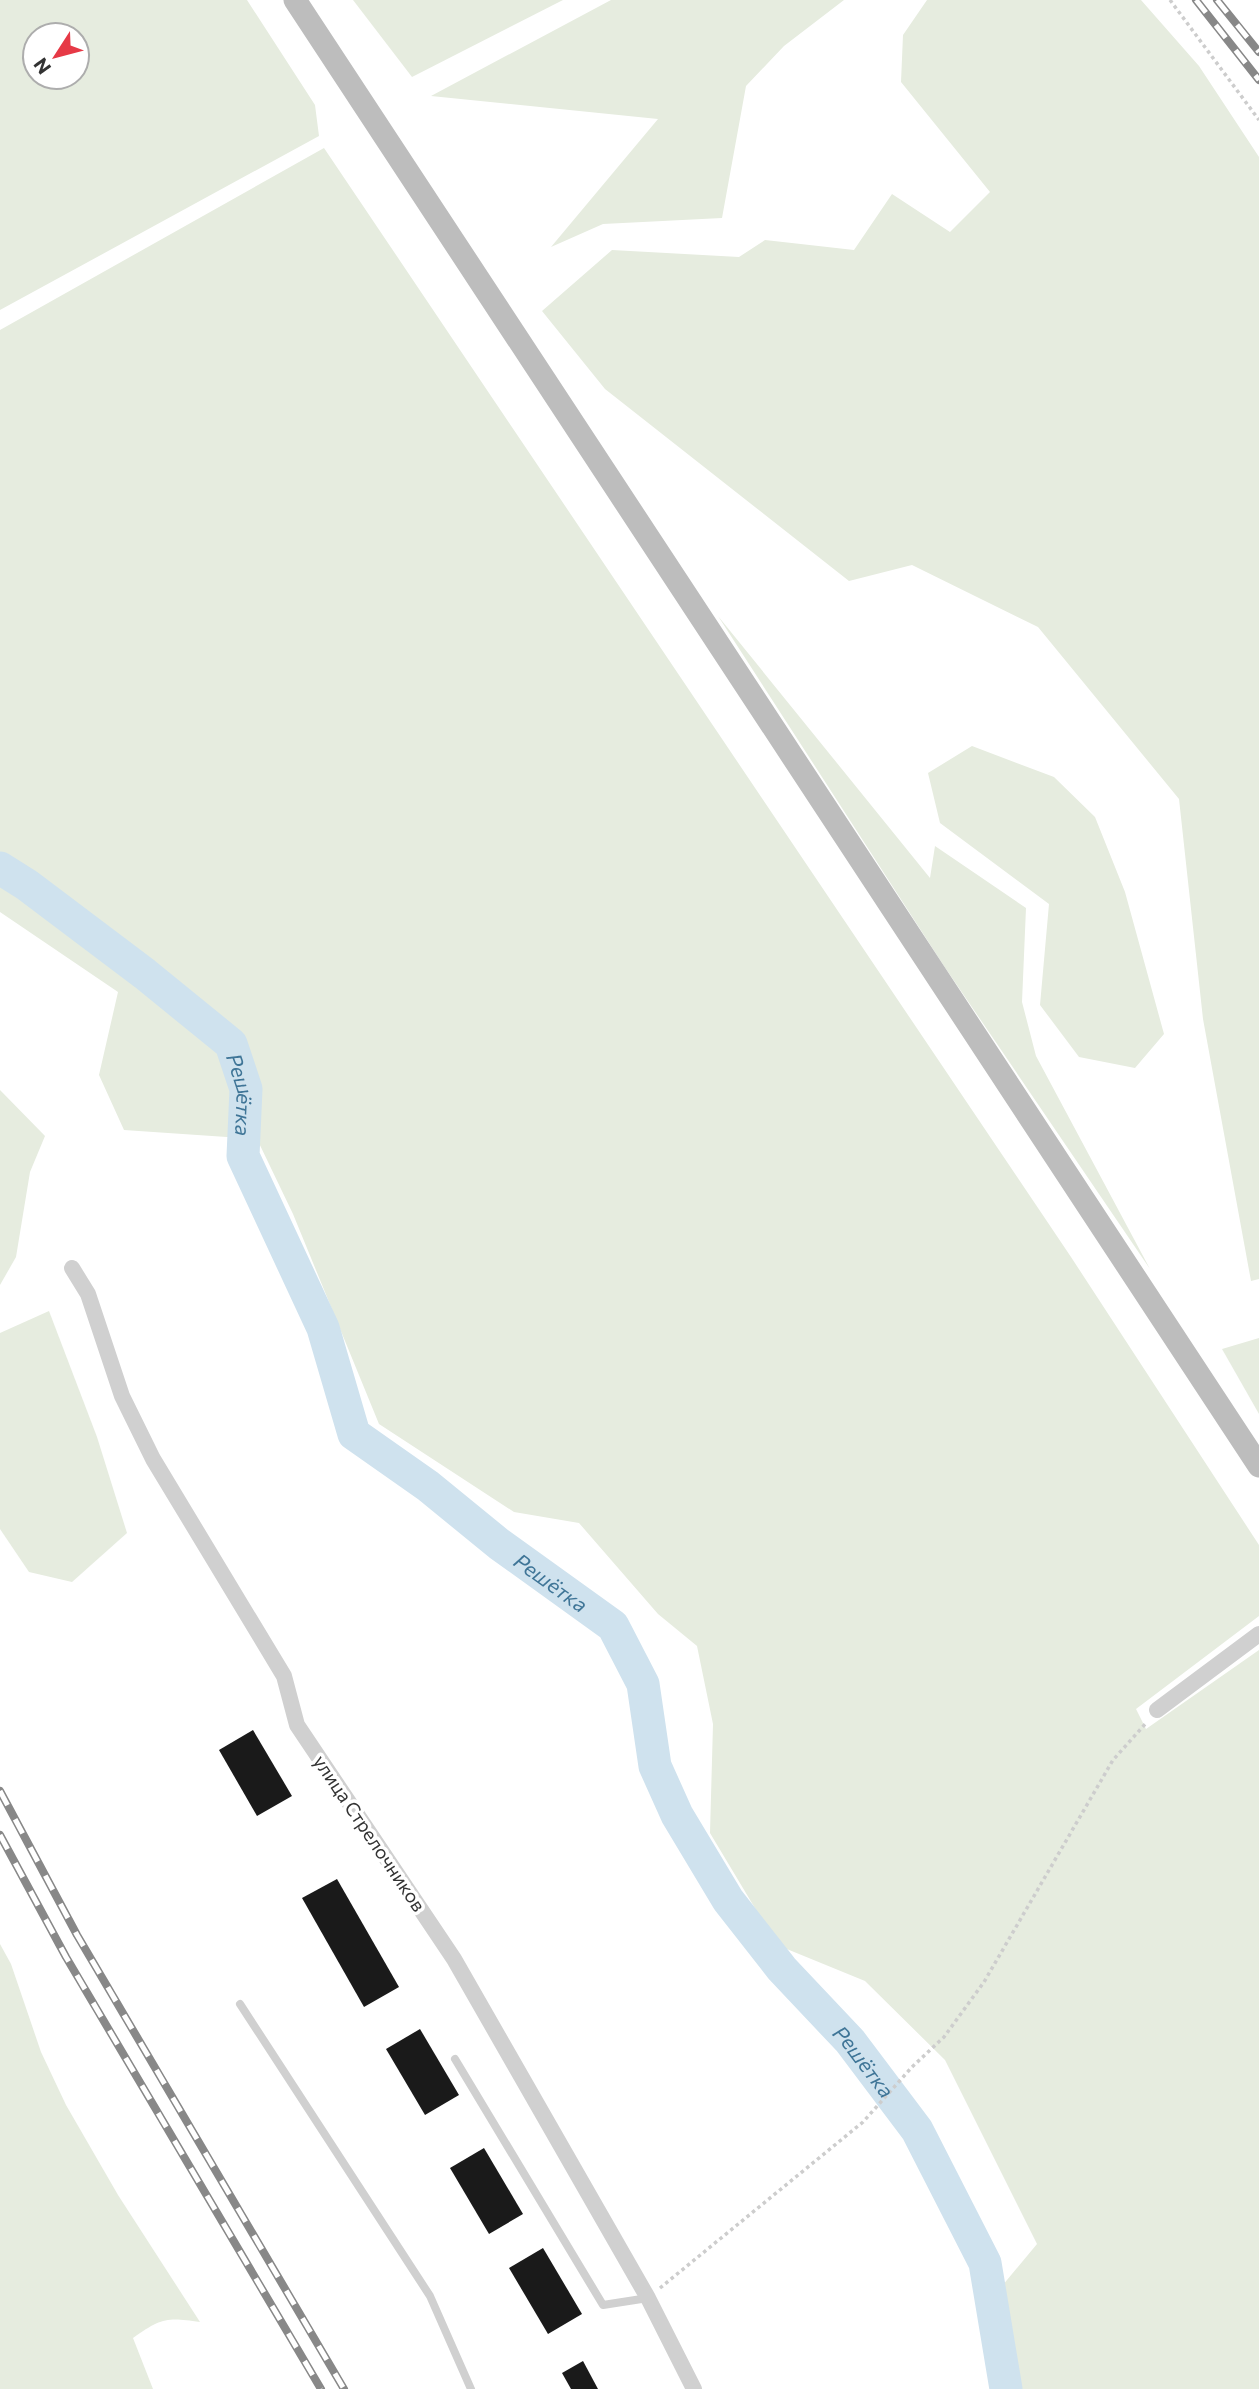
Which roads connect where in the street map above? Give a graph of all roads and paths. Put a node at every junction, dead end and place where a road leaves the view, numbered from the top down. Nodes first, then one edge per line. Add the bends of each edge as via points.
1 (295, 0) edge
2 (1170, 0) edge
3 (1259, 120) edge
4 (72, 1268) dead end
5 (1259, 1466) edge
6 (1259, 1634) edge
7 (1157, 1710) joint
8 (240, 2004) dead end
9 (455, 2059) dead end
10 (648, 2298) junction
11 (471, 2389) edge
12 (694, 2389) edge

1 - 5 street
2 - 3 path
4 - 10 street, улица Стрелочников via 88,1294 132,1417 284,1676 297,1725 454,1959
6 - 7 street
7 - 10 path via 1113,1760 984,1982 944,2037 863,2122
8 - 11 lane via 430,2296
9 - 10 lane via 603,2305
10 - 12 street, улица Стрелочников

